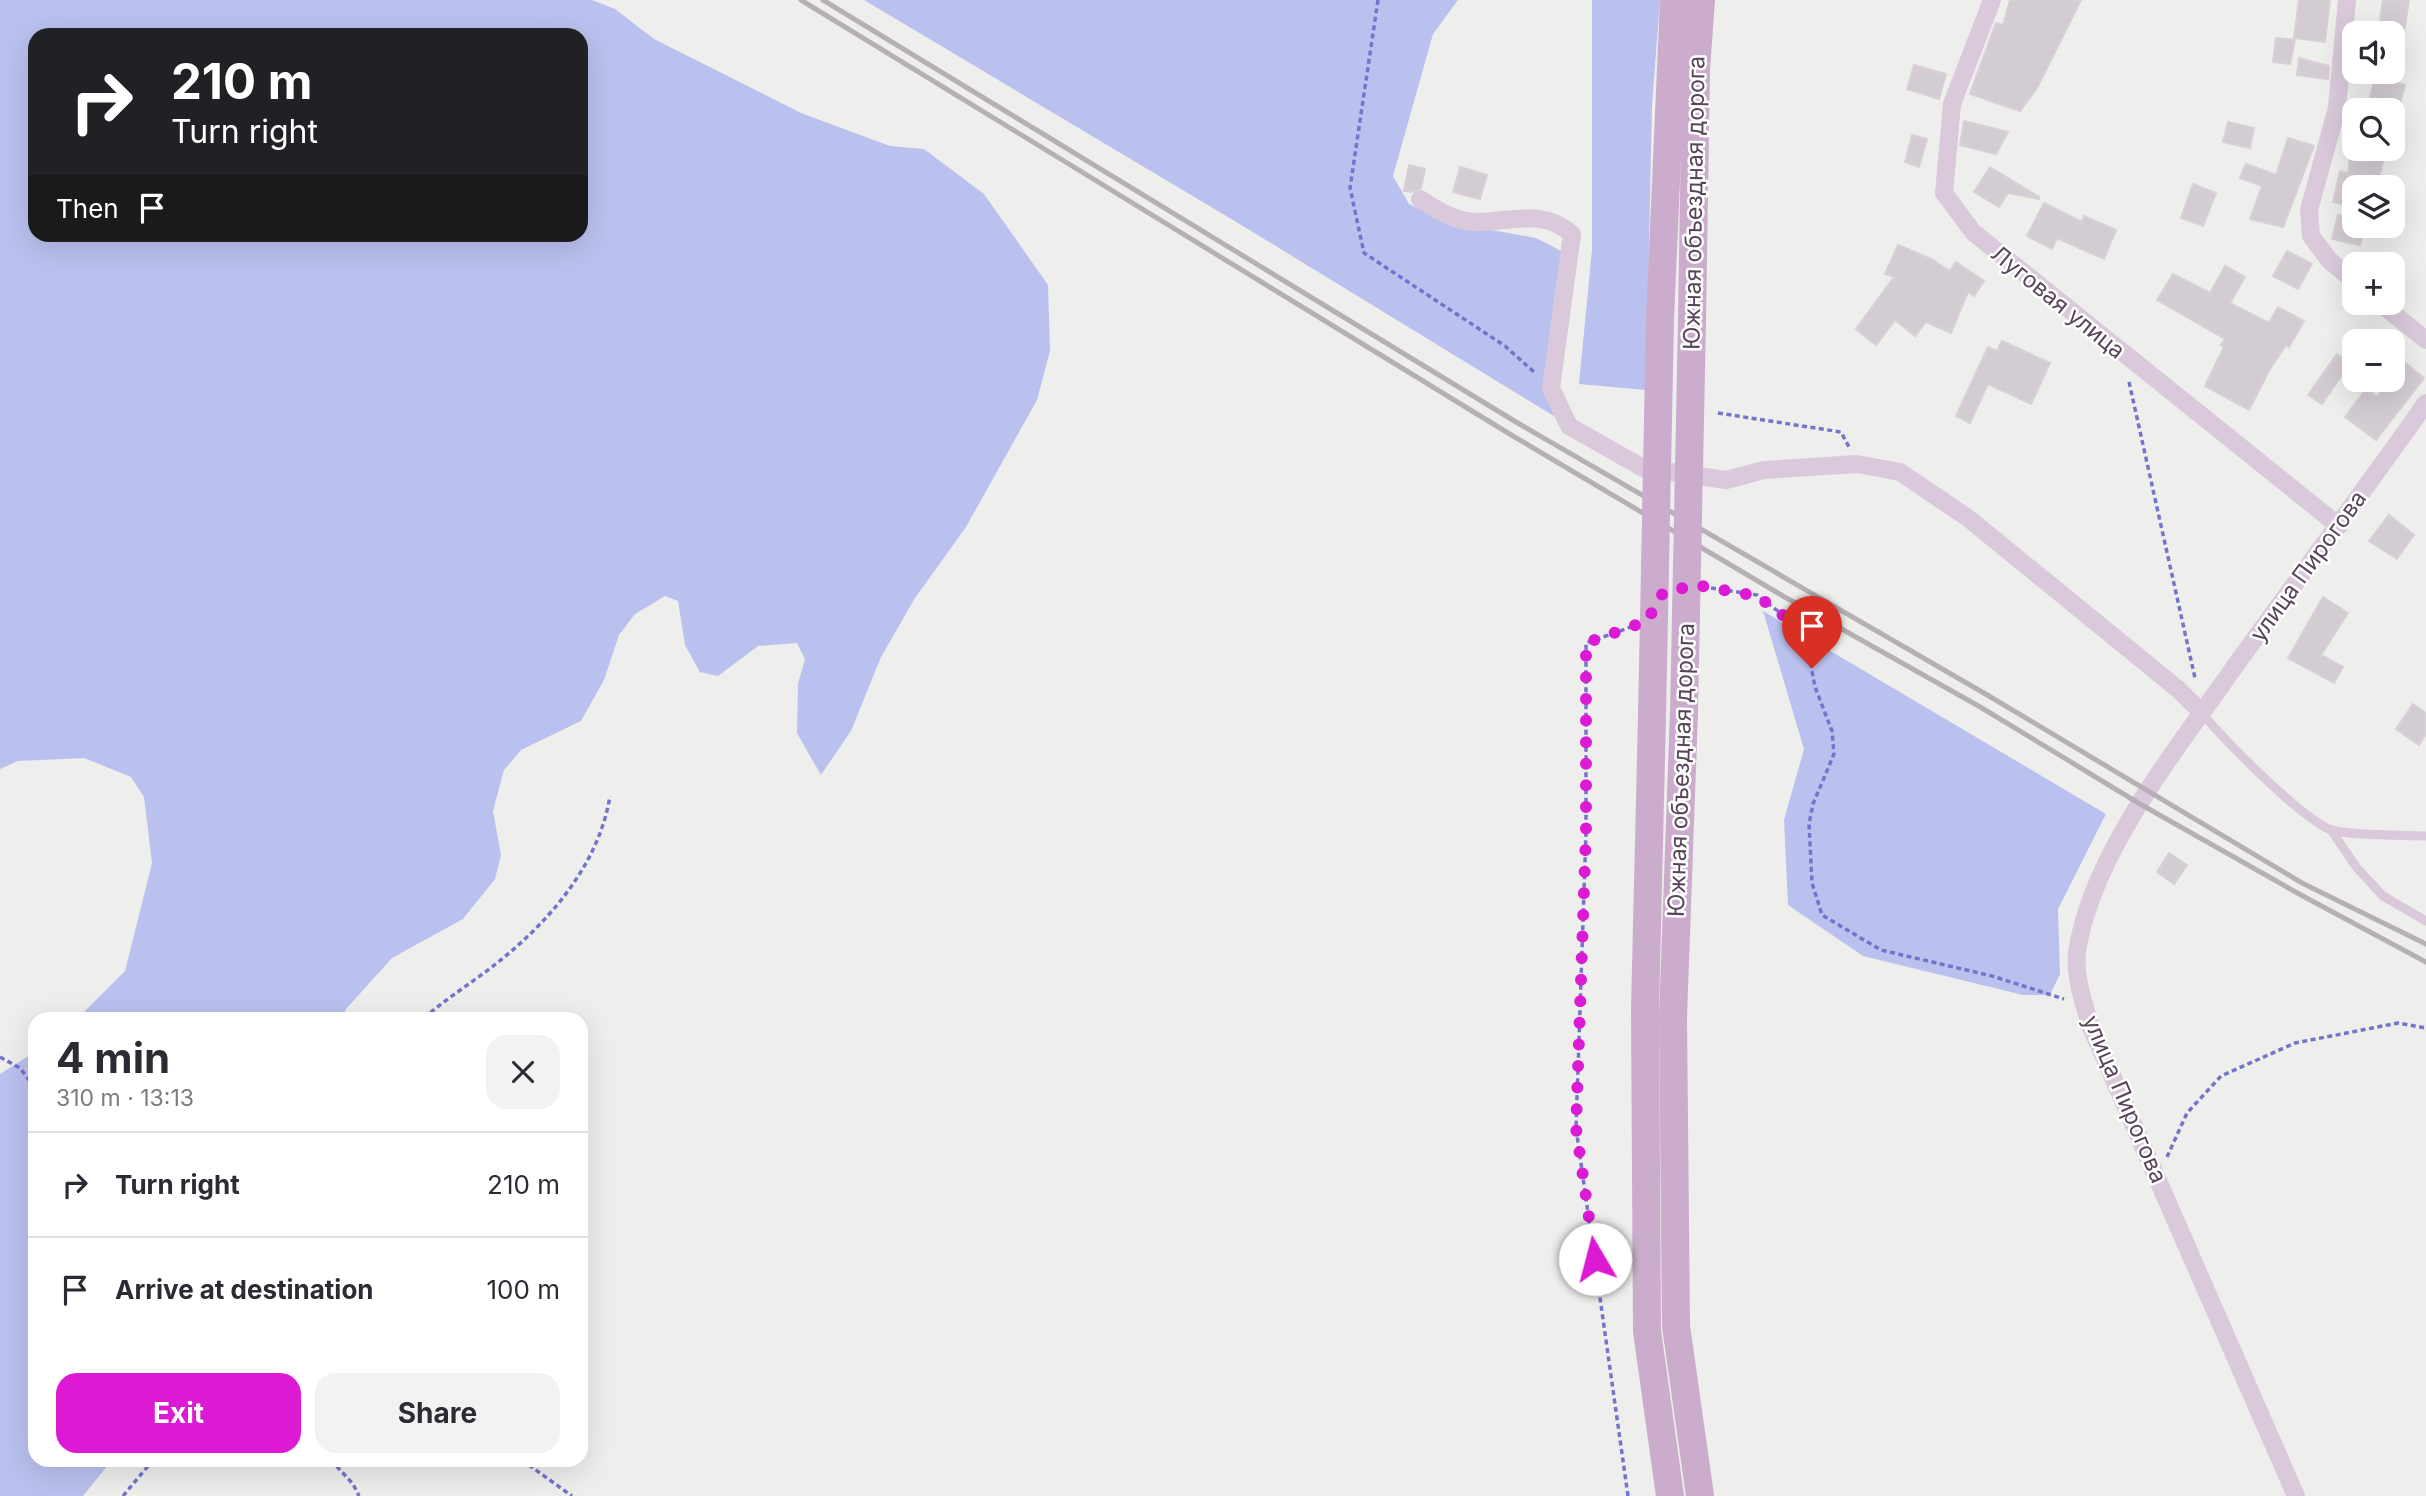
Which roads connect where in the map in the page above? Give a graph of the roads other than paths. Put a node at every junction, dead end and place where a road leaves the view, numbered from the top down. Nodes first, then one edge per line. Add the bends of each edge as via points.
1 (1674, 0) edge
2 (1701, 0) edge
3 (1992, 0) edge
4 (2347, 0) edge
5 (1420, 199) dead end
6 (2342, 271) edge
7 (2395, 315) edge
8 (2426, 340) edge
9 (2426, 403) edge
10 (2339, 526) junction
11 (2202, 713) junction
12 (2332, 830) junction
13 (2426, 836) edge
14 (2426, 921) edge
15 (1670, 1496) edge
16 (1700, 1496) edge
17 (2296, 1496) edge

1 - 15 main road, Южная объездная дорога, bridge via 1660,318 1645,1010 1647,1331
2 - 16 main road, Южная объездная дорога, bridge via 1674,1017 1676,1326
3 - 10 street, Луговая улица via 1952,104 1944,193 1973,232
4 - 6 street via 2337,108 2309,210 2311,236
5 - 11 street via 1437,211 1474,222 1536,216 1562,225 1572,234 1551,388 1569,426 1643,468 1726,480 1764,470 1857,464 1900,472 1968,518
7 - 8 street
9 - 10 street, улица Пирогова
10 - 11 street, улица Пирогова
11 - 12 lane via 2221,736 2310,816
11 - 17 street, улица Пирогова via 2162,767 2084,920 2077,956 2081,993
12 - 13 lane
12 - 14 lane via 2383,896

